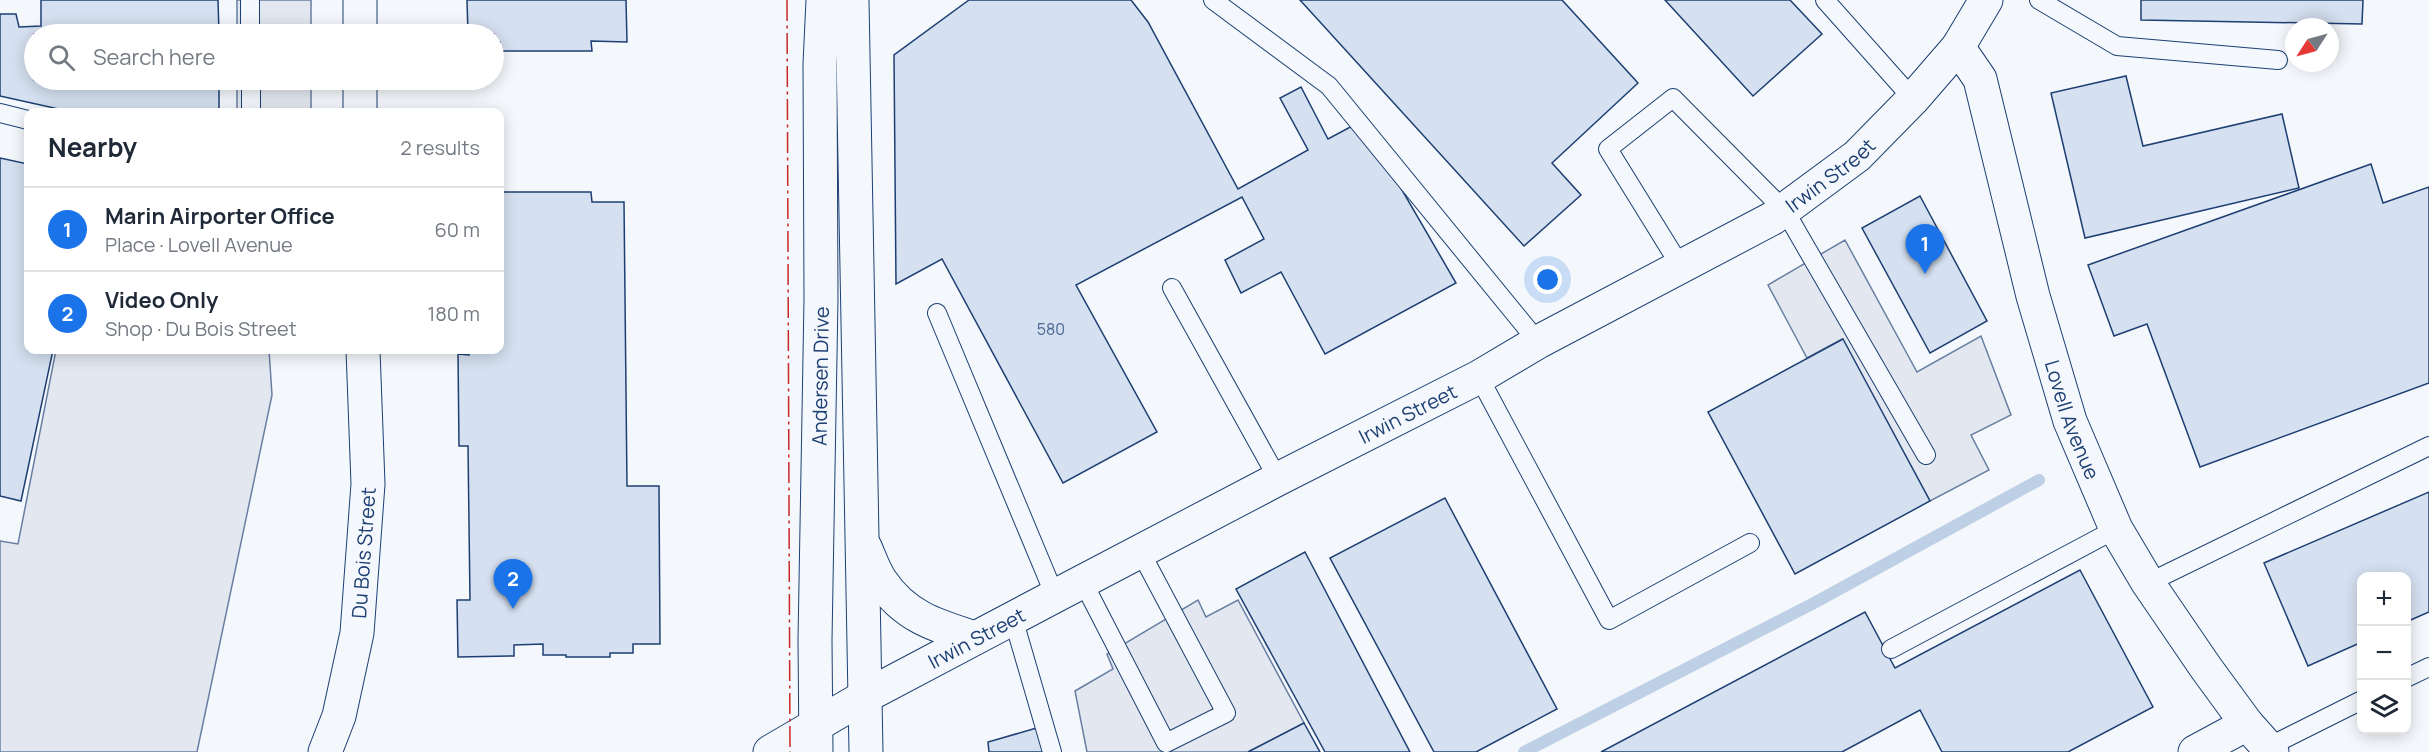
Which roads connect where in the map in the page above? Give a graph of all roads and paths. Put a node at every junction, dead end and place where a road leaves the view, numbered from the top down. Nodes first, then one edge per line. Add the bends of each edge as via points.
1 (250, 0) edge
2 (360, 0) edge
3 (823, 0) edge
4 (852, 0) edge
5 (1213, 0) edge
6 (1825, 0) edge
7 (1986, 0) edge
8 (2039, 0) edge
9 (250, 24) edge
10 (360, 24) edge
11 (1958, 47) junction
12 (2278, 60) dead end
13 (251, 90) edge
14 (360, 90) edge
15 (1913, 99) junction
16 (251, 108) edge
17 (360, 108) edge
18 (0, 113) edge
19 (24, 119) edge
20 (1785, 211) junction
21 (1681, 267) junction
22 (1172, 288) dead end
23 (937, 313) dead end
24 (1538, 342) junction
25 (363, 354) edge
26 (1479, 377) junction
27 (2429, 446) edge
28 (1926, 455) dead end
29 (1278, 479) junction
30 (2116, 529) junction
31 (862, 540) junction
32 (1750, 543) dead end
33 (1140, 551) junction
34 (2148, 583) junction
35 (1069, 589) junction
36 (1013, 618) junction
37 (975, 639) junction
38 (1891, 649) dead end
39 (2429, 667) edge
40 (2411, 676) edge
41 (864, 697) junction
42 (2357, 702) edge
43 (816, 739) edge
44 (2262, 741) edge
45 (326, 752) edge
46 (770, 752) edge
47 (866, 752) edge
48 (1052, 752) edge
49 (2195, 752) edge

1 - 9 lane
2 - 10 street
3 - 43 street, Andersen Drive
4 - 31 street, Andersen Drive
5 - 24 lane via 1329,86
6 - 15 lane
7 - 11 street, Irwin Street
8 - 12 lane via 2117,46
11 - 15 street, Irwin Street
11 - 30 street, Lovell Avenue via 1980,79 2033,296 2067,409
13 - 16 lane
14 - 17 street
15 - 20 street, Irwin Street via 1857,156
18 - 19 lane
20 - 21 street, Irwin Street
20 - 21 lane via 1673,98 1608,149
20 - 28 lane
21 - 24 street, Irwin Street
22 - 29 lane
23 - 35 lane
24 - 26 street, Irwin Street
25 - 45 street, Du Bois Street via 368,484 357,633 339,716
26 - 29 street, Irwin Street
26 - 32 lane via 1609,620
27 - 34 lane
29 - 33 street, Irwin Street
30 - 34 street, Lovell Avenue
30 - 38 lane
31 - 37 street via 881,581 904,608 929,624
31 - 41 street, Andersen Drive
33 - 35 street, Irwin Street
33 - 35 lane via 1226,713 1166,743
34 - 44 street, Lovell Avenue
35 - 36 street, Irwin Street
36 - 37 street, Irwin Street
36 - 48 lane
37 - 41 street, Irwin Street
39 - 40 lane
41 - 43 street, Irwin Street
41 - 47 street, Andersen Drive
42 - 44 lane
43 - 46 street, Irwin Street
44 - 49 street

